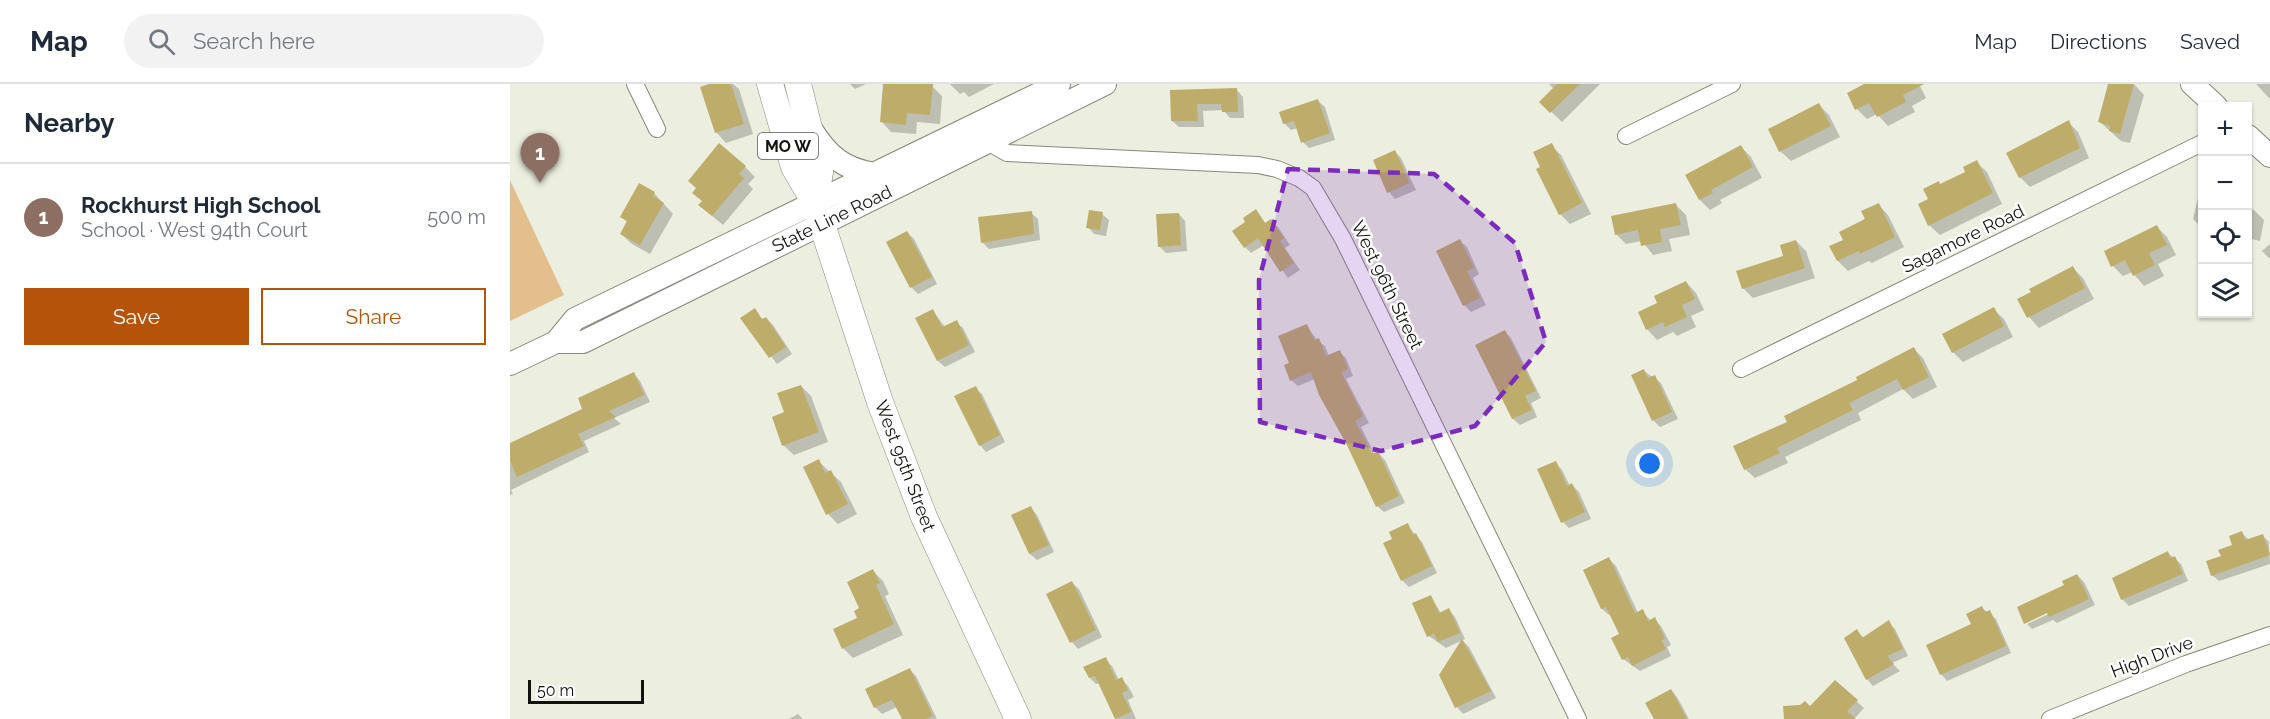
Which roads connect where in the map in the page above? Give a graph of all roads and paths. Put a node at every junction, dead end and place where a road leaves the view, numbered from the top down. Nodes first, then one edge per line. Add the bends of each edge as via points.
1 (635, 84) edge
2 (770, 84) edge
3 (798, 84) edge
4 (1059, 84) edge
5 (1105, 84) edge
6 (1732, 84) edge
7 (2192, 84) edge
8 (2212, 102) edge
9 (808, 124) junction
10 (657, 129) dead end
11 (983, 132) junction
12 (1626, 136) dead end
13 (2252, 140) edge
14 (2198, 145) edge
15 (2270, 156) edge
16 (875, 174) junction
17 (819, 214) junction
18 (510, 363) edge
19 (1741, 369) dead end
20 (2270, 635) edge
21 (1018, 719) edge
22 (1578, 719) edge
23 (2050, 719) edge

1 - 10 street
2 - 17 main road, MO W via 794,167
3 - 9 main road, MO W
4 - 11 main road, State Line Road
5 - 11 main road, State Line Road
6 - 12 street
7 - 8 main road
9 - 16 main road via 834,159 845,167
9 - 17 main road, MO W via 820,172
11 - 16 main road, State Line Road
11 - 17 main road, State Line Road
11 - 22 street, West 96th Street via 1007,153 1258,165 1299,178 1313,188 1343,239
13 - 15 main road
14 - 19 street, Sagamore Road
16 - 17 main road, State Line Road
17 - 18 main road, State Line Road via 584,342 556,342
17 - 21 main road, West 95th Street via 880,402 924,517
20 - 23 street, High Drive

